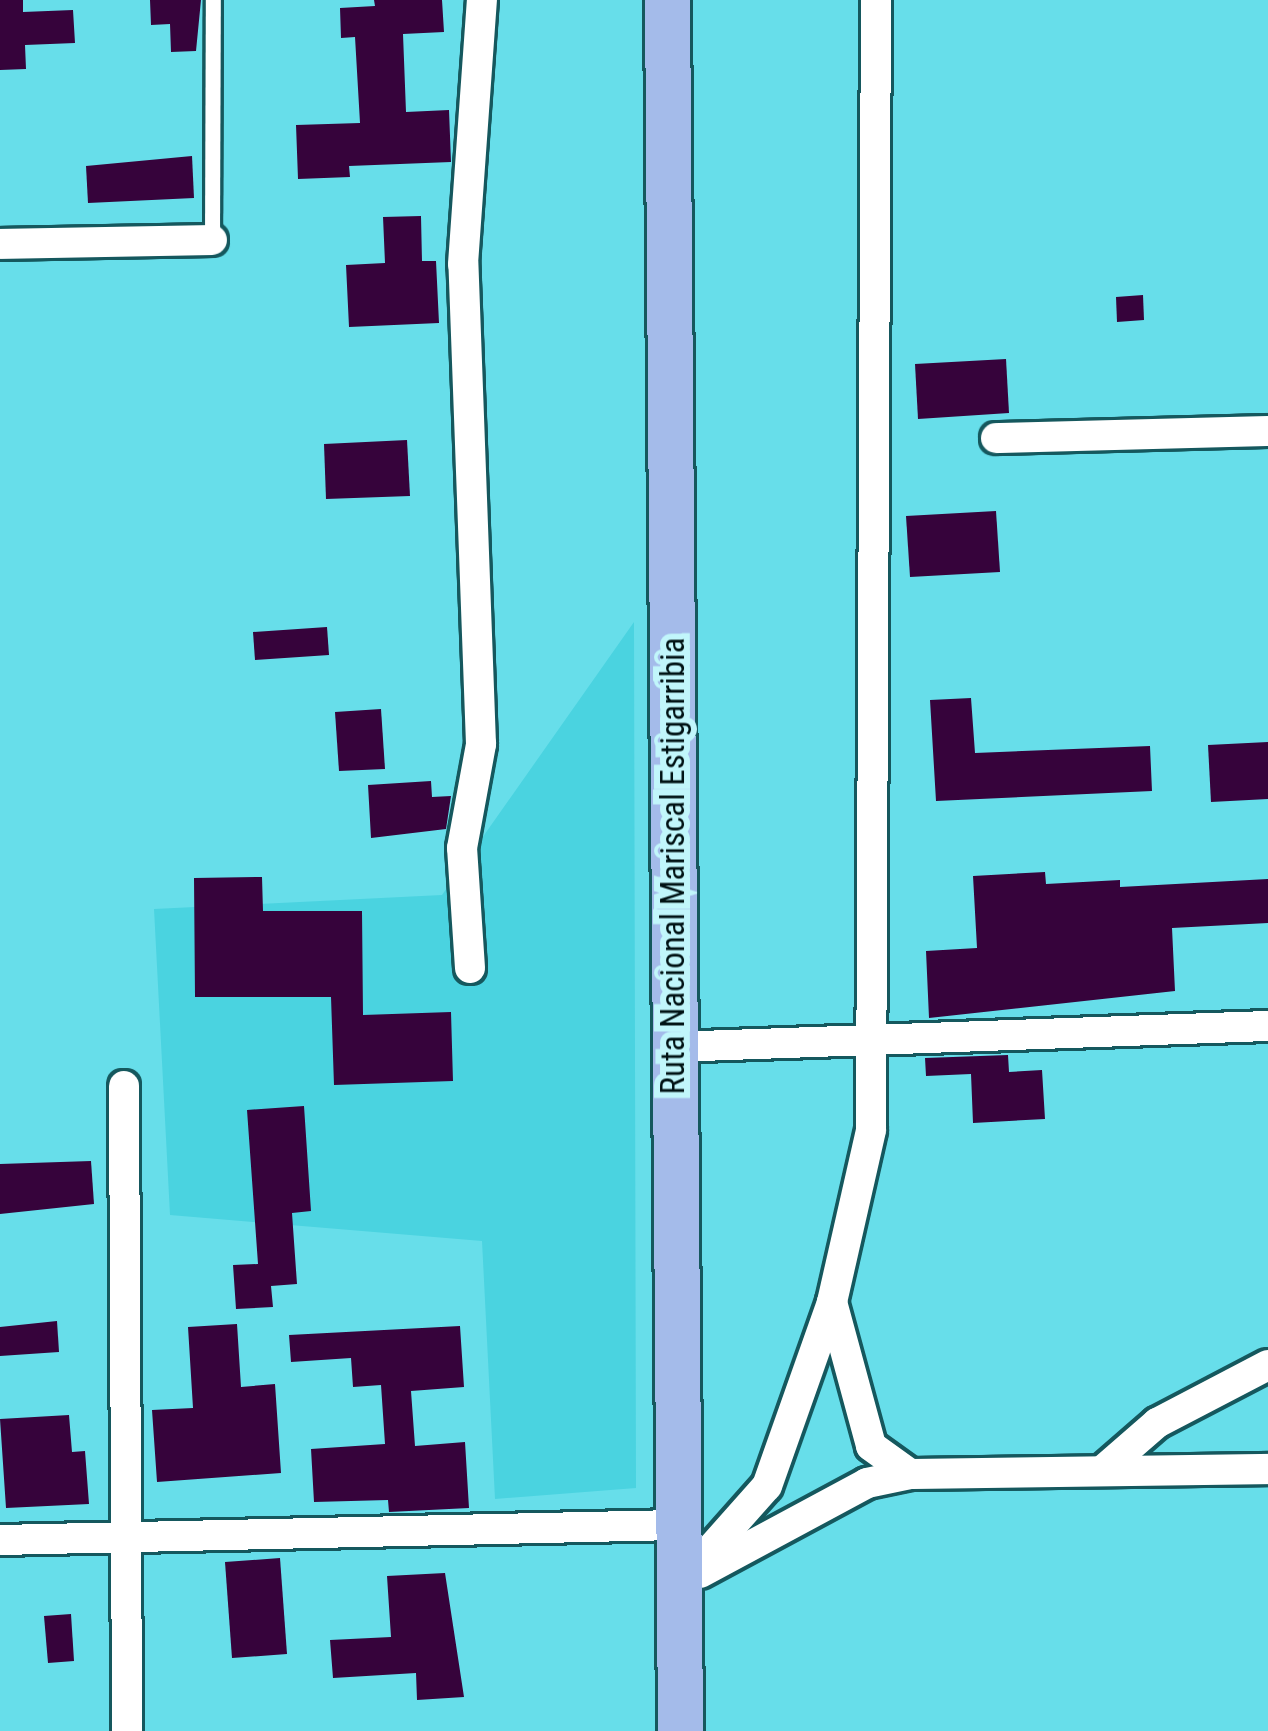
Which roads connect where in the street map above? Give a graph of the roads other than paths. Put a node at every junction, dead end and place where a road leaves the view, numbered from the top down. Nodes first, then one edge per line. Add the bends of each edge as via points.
1 (213, 0) edge
2 (482, 0) edge
3 (667, 0) edge
4 (876, 0) edge
5 (212, 241) joint
6 (0, 244) edge
7 (1268, 430) edge
8 (995, 438) dead end
9 (470, 968) dead end
10 (1268, 1026) edge
11 (876, 1037) junction
12 (673, 1047) junction
13 (124, 1086) dead end
14 (832, 1301) junction
15 (1268, 1365) edge
16 (1268, 1469) edge
17 (1103, 1471) junction
18 (910, 1474) junction
19 (679, 1525) junction
20 (126, 1538) junction
21 (0, 1540) edge
22 (679, 1585) junction
23 (127, 1731) edge
24 (680, 1731) edge

1 - 5 lane
2 - 9 street via 463,264 481,743 462,848
3 - 12 main road, Ruta Nacional Mariscal Estigarribia
4 - 11 street
5 - 6 street
7 - 8 street
10 - 11 street
11 - 12 street
11 - 14 street via 871,1130
12 - 19 main road, Ruta Nacional Mariscal Estigarribia
13 - 20 street
14 - 18 street via 871,1446
14 - 22 street via 767,1486
15 - 17 street via 1157,1423
16 - 17 street
17 - 18 street
18 - 22 street via 867,1483
19 - 20 street
19 - 22 main road, Ruta Nacional Mariscal Estigarribia
20 - 21 street
20 - 23 street
22 - 24 main road, Ruta Nacional Mariscal Estigarribia

